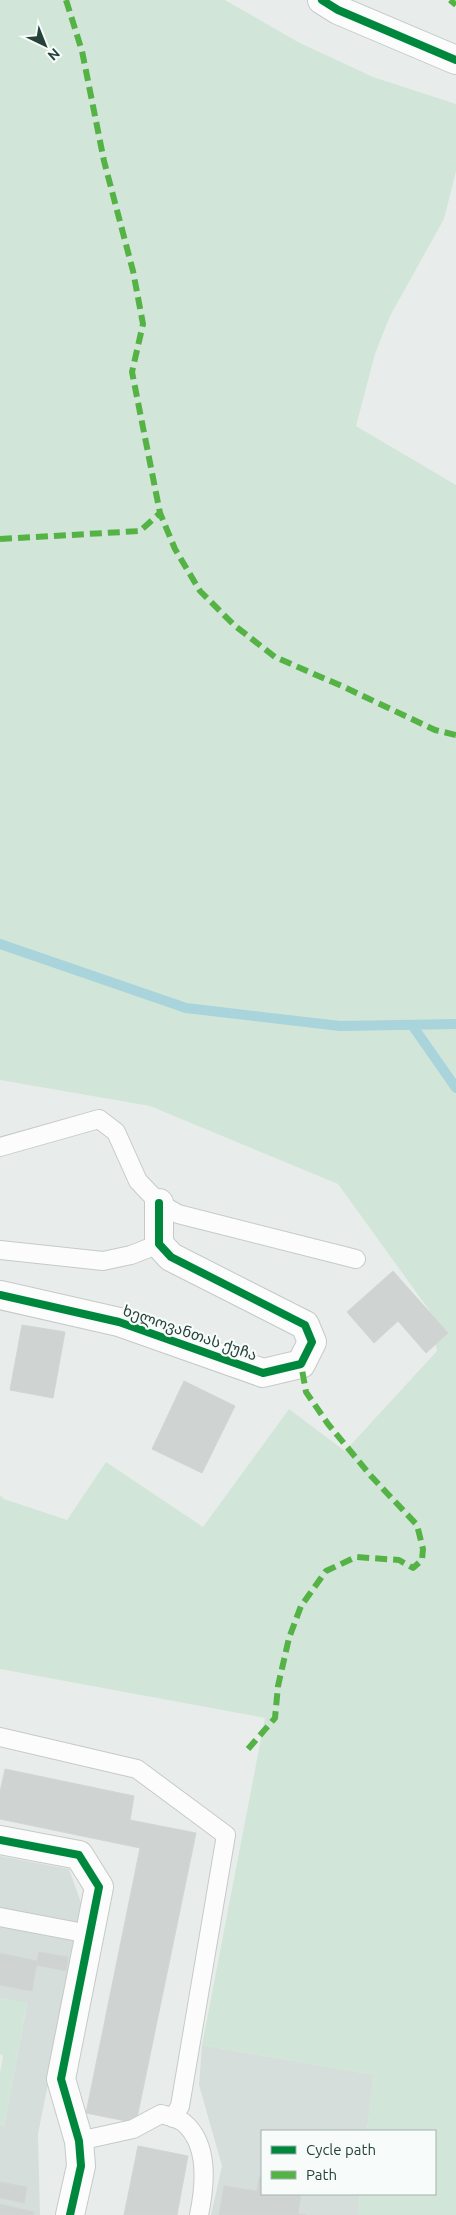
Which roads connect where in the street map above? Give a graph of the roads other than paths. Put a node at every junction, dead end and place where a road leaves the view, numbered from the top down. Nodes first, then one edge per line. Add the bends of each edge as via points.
1 (322, 0) edge
2 (456, 60) edge
3 (0, 1147) edge
4 (159, 1203) junction
5 (159, 1244) junction
6 (0, 1250) edge
7 (356, 1259) dead end
8 (0, 1295) edge
9 (0, 1738) edge
10 (0, 1840) edge
11 (0, 1918) edge
12 (89, 1934) junction
13 (173, 2118) junction
14 (79, 2141) junction
15 (70, 2215) edge
16 (199, 2215) edge

1 - 2 street via 338,10
3 - 4 lane via 99,1119 116,1132 138,1182
4 - 5 street
4 - 7 lane via 178,1214
5 - 6 lane via 103,1261
5 - 8 street, ხელოვანთას ქუჩა via 171,1257 305,1325 312,1342 301,1364 263,1373 119,1322
9 - 13 lane via 137,1769 226,1835 180,2106
10 - 12 street via 79,1854 100,1887
11 - 12 lane
12 - 14 street via 60,2079
13 - 14 lane via 161,2114 133,2129
13 - 16 lane via 182,2121 195,2136 202,2157 205,2186
14 - 15 street via 81,2166

